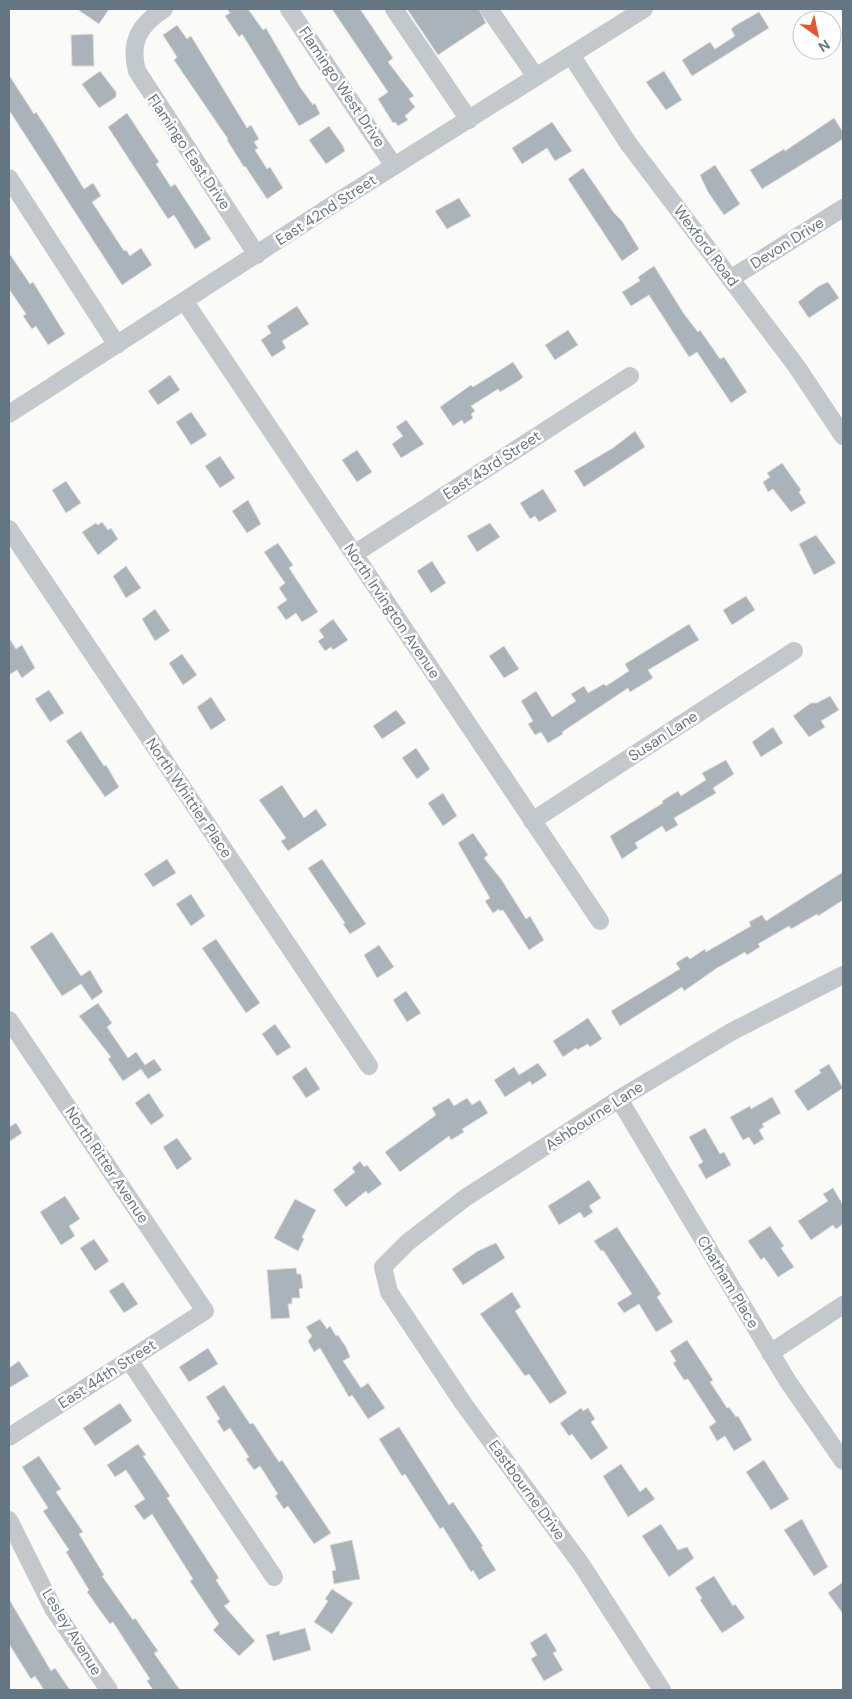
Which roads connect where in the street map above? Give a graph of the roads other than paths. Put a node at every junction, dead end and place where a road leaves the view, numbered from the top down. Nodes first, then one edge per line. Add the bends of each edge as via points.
1 (164, 9) edge
2 (289, 9) edge
3 (394, 9) edge
4 (489, 9) edge
5 (644, 9) edge
6 (571, 55) junction
7 (536, 77) junction
8 (469, 120) junction
9 (394, 166) junction
10 (10, 184) edge
11 (843, 208) edge
12 (257, 255) junction
13 (730, 279) junction
14 (185, 302) junction
15 (117, 345) junction
16 (630, 376) dead end
17 (9, 414) edge
18 (843, 436) edge
19 (9, 530) edge
20 (354, 554) junction
21 (794, 651) dead end
22 (532, 821) junction
23 (600, 921) dead end
24 (843, 975) edge
25 (9, 1020) edge
26 (368, 1066) dead end
27 (619, 1100) junction
28 (389, 1292) joint
29 (843, 1305) edge
30 (205, 1311) joint
31 (770, 1353) junction
32 (129, 1360) junction
33 (9, 1437) edge
34 (843, 1461) edge
35 (9, 1520) edge
36 (274, 1578) dead end
37 (108, 1690) edge
38 (662, 1690) edge

1 - 12 street, Flamingo East Drive via 144,24 136,43 134,57 140,77
2 - 9 street, Flamingo West Drive
3 - 8 street
4 - 7 street
5 - 6 street, East 42nd Street
6 - 7 street, East 42nd Street
6 - 13 street, Wexford Road via 628,143
7 - 8 street, East 42nd Street
8 - 9 street, East 42nd Street
9 - 12 street, East 42nd Street
10 - 15 street
11 - 13 street, Devon Drive
12 - 14 street, East 42nd Street
13 - 18 street, Wexford Road via 797,367
14 - 15 street, East 42nd Street
14 - 20 street, North Irvington Avenue
15 - 17 street, East 42nd Street
16 - 20 street, East 43rd Street
19 - 26 street, North Whittier Place
20 - 22 street, North Irvington Avenue
21 - 22 street, Susan Lane
22 - 23 street, North Irvington Avenue
24 - 27 street, Ashbourne Lane via 731,1032
25 - 30 street, North Ritter Avenue
27 - 28 street, Ashbourne Lane via 465,1198 408,1242 382,1267
27 - 31 street, Chatham Place
28 - 38 street, Eastbourne Drive via 463,1403 581,1564
29 - 31 street
30 - 32 street, East 44th Street
31 - 34 street, Chatham Place
32 - 33 street, East 44th Street
32 - 36 street
35 - 37 street, Lesley Avenue via 54,1610

